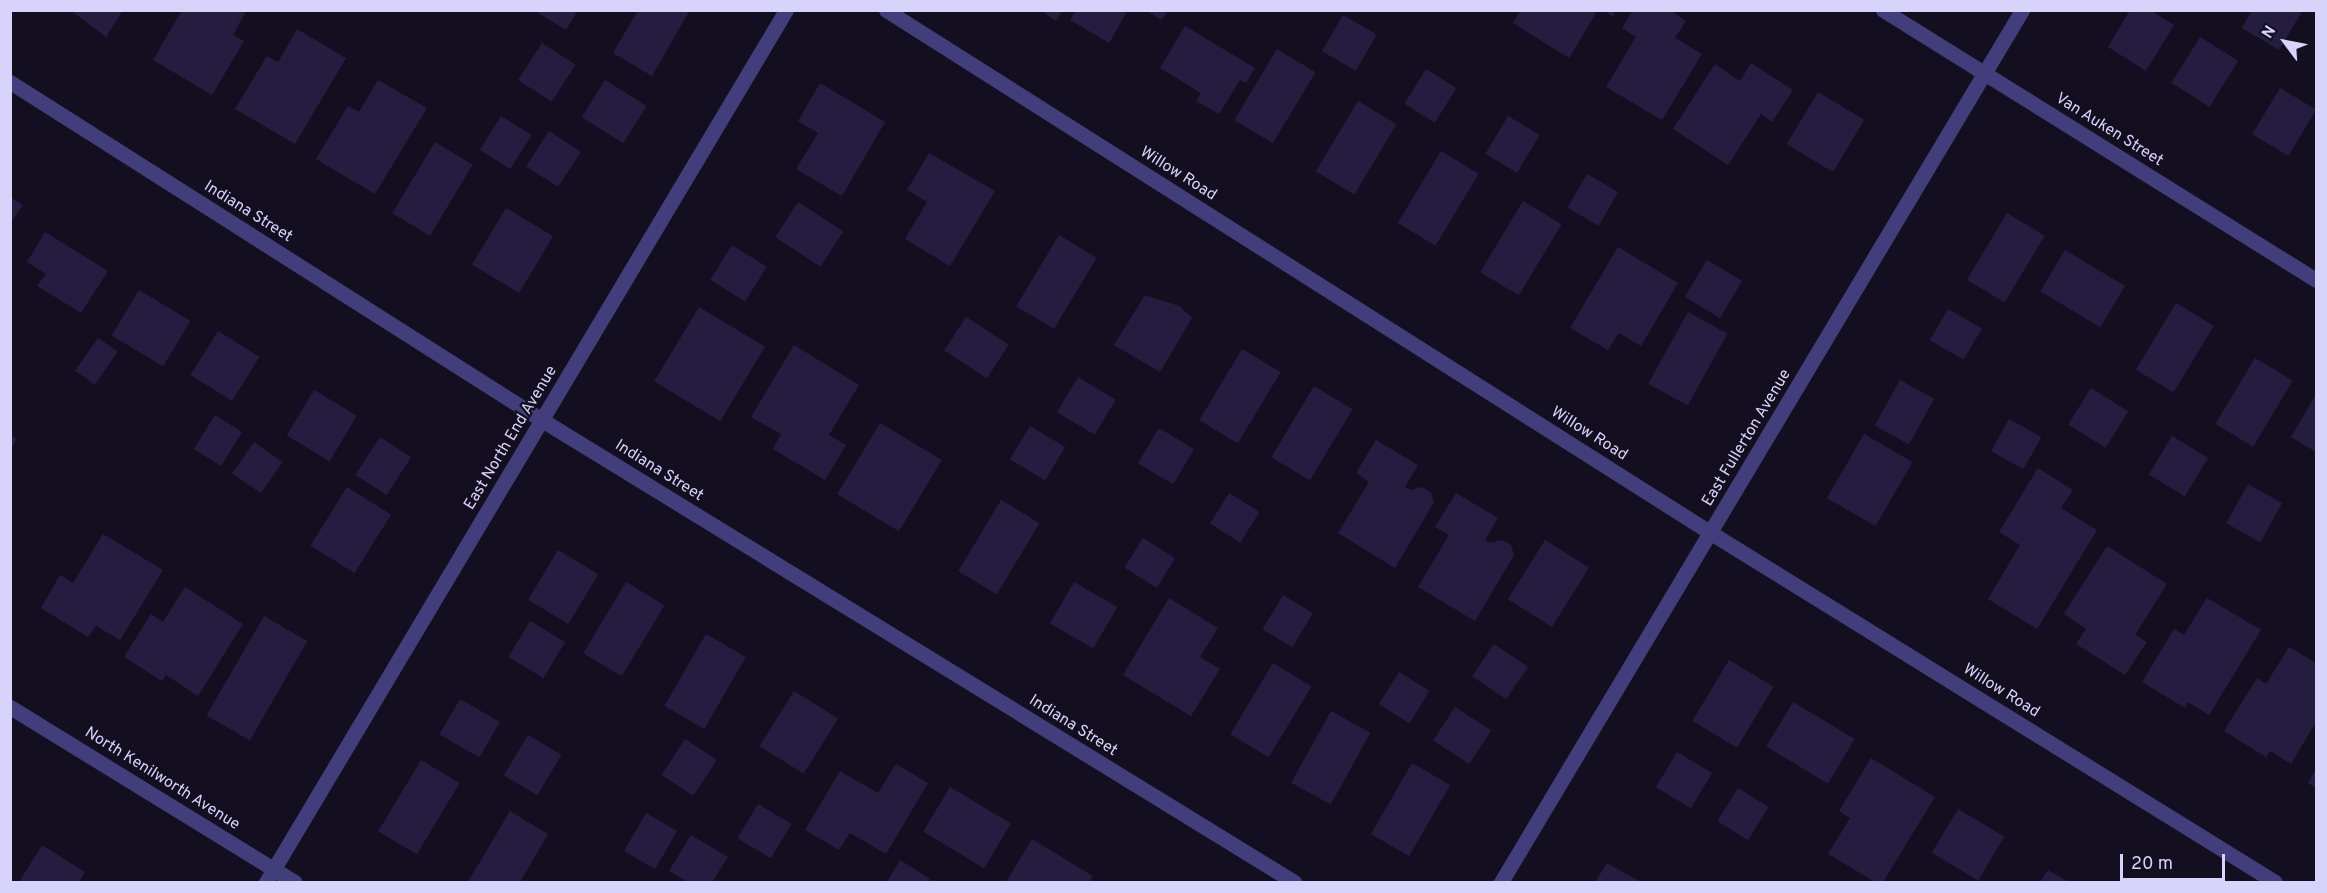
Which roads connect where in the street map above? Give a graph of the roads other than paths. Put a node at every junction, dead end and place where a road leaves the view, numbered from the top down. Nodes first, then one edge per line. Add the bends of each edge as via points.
1 (786, 10) edge
2 (886, 10) edge
3 (1883, 10) edge
4 (2022, 10) edge
5 (1984, 73) junction
6 (10, 82) edge
7 (2316, 280) edge
8 (542, 420) junction
9 (1711, 533) junction
10 (10, 707) edge
11 (270, 876) edge
12 (294, 882) edge
13 (1294, 882) edge
14 (1502, 882) edge
15 (2275, 882) edge

1 - 8 street, East North End Avenue
2 - 9 street, Willow Road
3 - 5 street, Van Auken Street
4 - 5 street, East Fullerton Avenue
5 - 7 street, Van Auken Street
5 - 9 street, East Fullerton Avenue
6 - 8 street, Indiana Street
8 - 11 street, East North End Avenue
8 - 13 street, Indiana Street
9 - 14 street, East Fullerton Avenue
9 - 15 street, Willow Road
10 - 11 street, North Kenilworth Avenue
11 - 12 street, North Kenilworth Avenue

